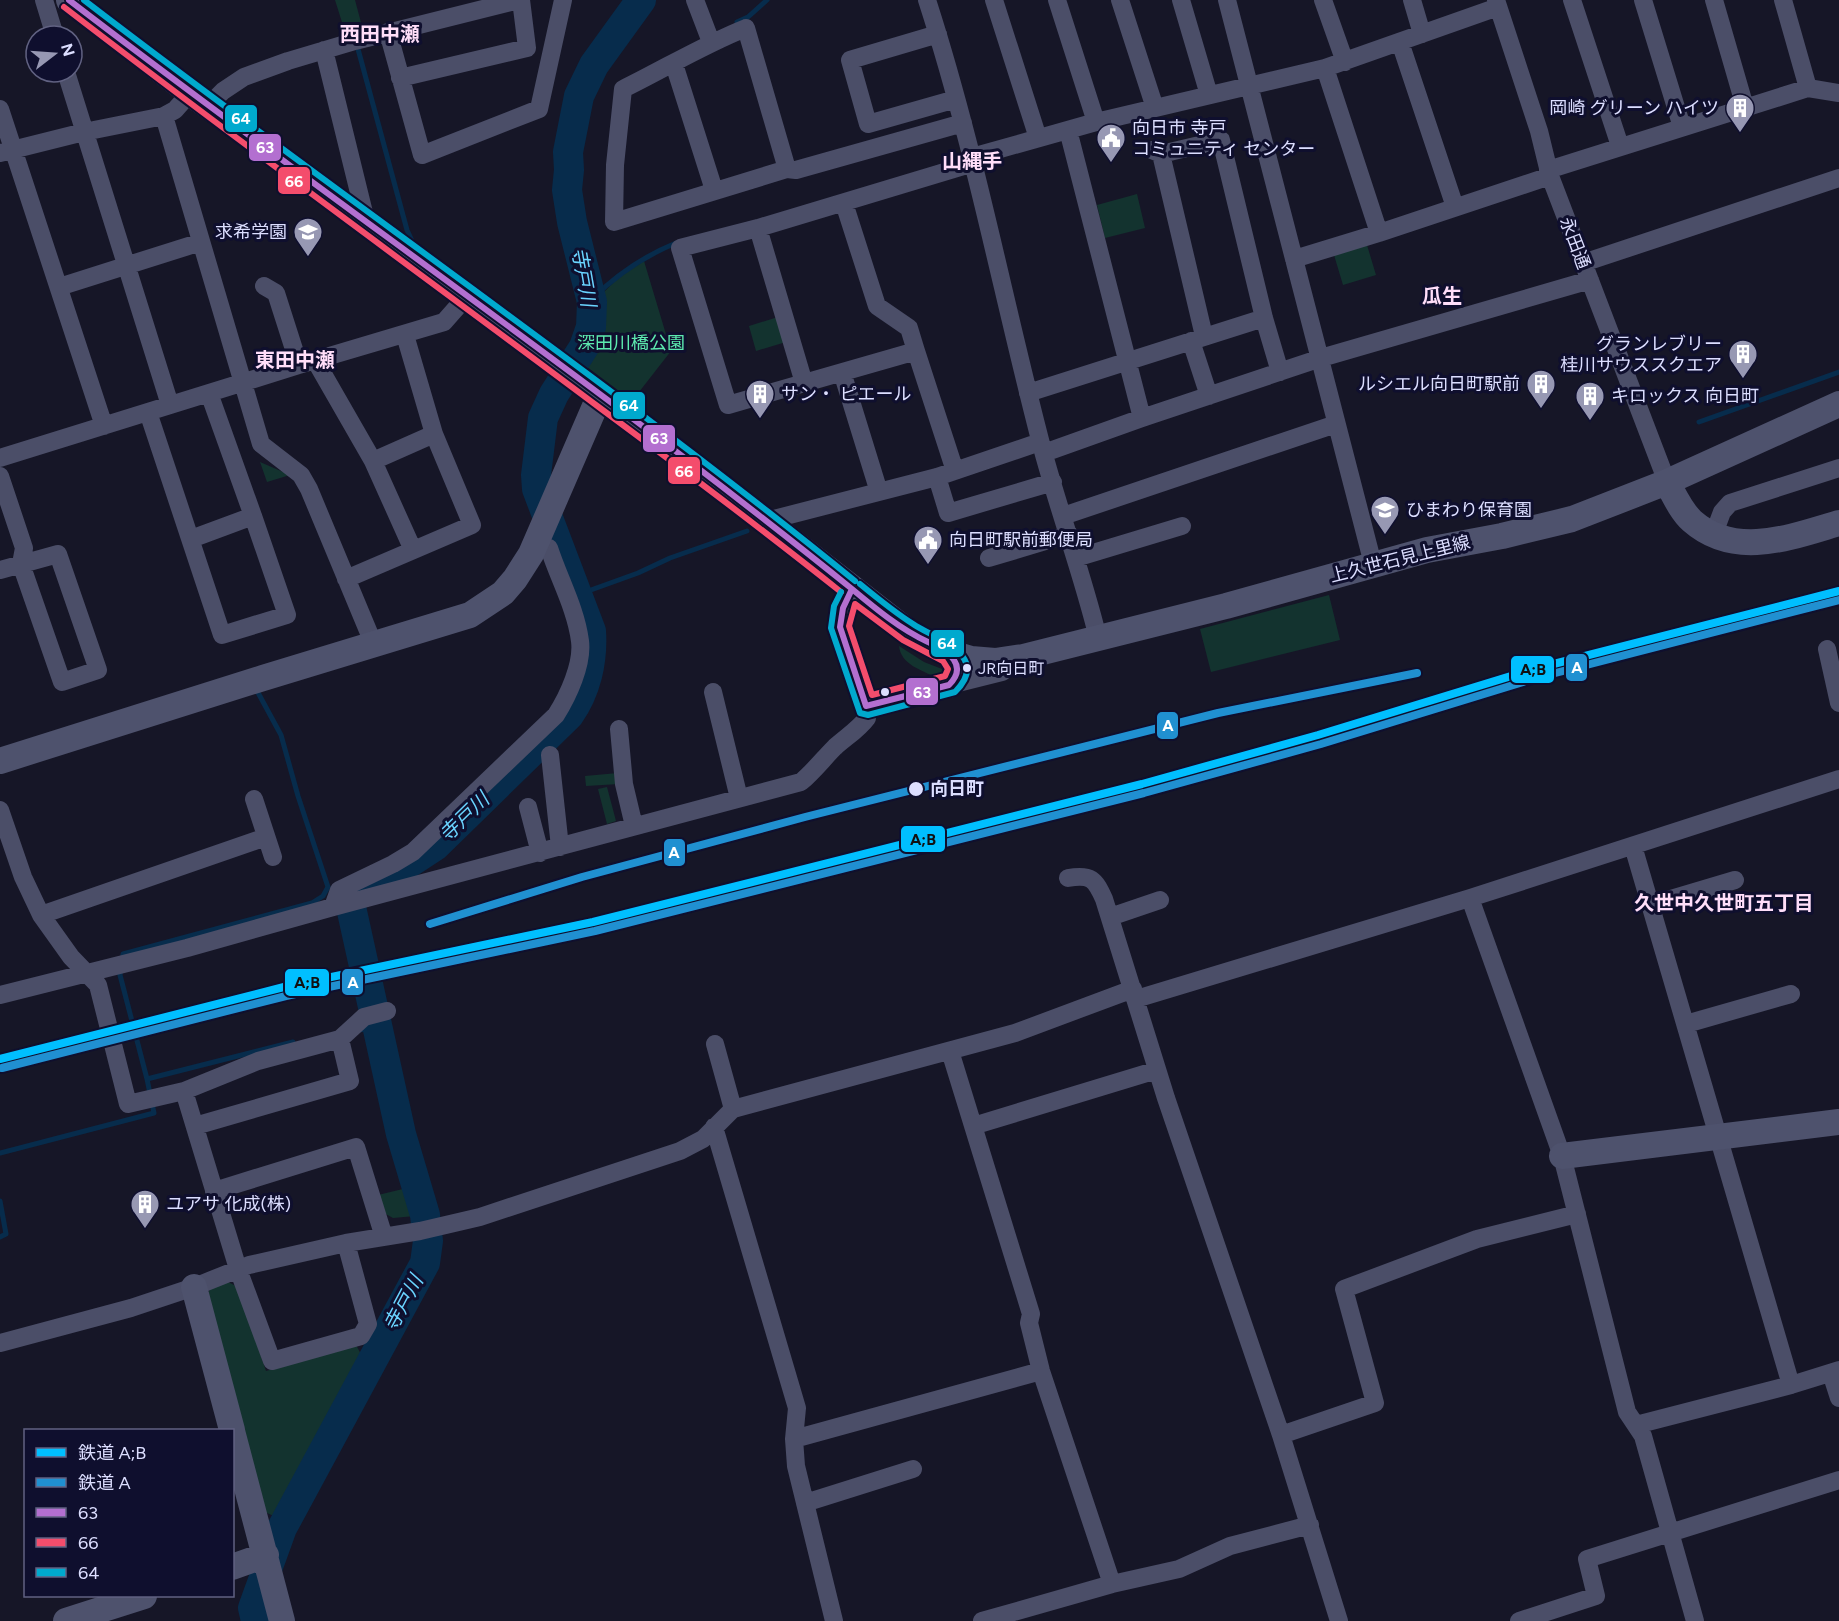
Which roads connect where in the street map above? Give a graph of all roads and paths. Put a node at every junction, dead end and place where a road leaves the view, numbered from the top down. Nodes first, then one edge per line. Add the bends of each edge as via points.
1 (44, 0) edge
2 (69, 0) edge
3 (520, 0) edge
4 (563, 0) edge
5 (695, 0) edge
6 (927, 0) edge
7 (993, 0) edge
8 (1058, 0) edge
9 (1120, 0) edge
10 (1181, 0) edge
11 (1227, 0) edge
12 (1323, 0) edge
13 (1412, 0) edge
14 (1572, 0) edge
15 (1643, 0) edge
16 (1713, 0) edge
17 (1784, 0) edge
18 (1497, 3) edge
19 (51, 24) edge
20 (388, 32) junction
21 (938, 34) junction
22 (1422, 34) junction
23 (711, 42) junction
24 (1400, 42) junction
25 (324, 50) junction
26 (1345, 62) junction
27 (674, 64) junction
28 (1325, 68) junction
29 (400, 78) junction
30 (70, 84) edge
31 (1248, 87) junction
32 (1808, 88) junction
33 (1839, 93) edge
34 (1209, 95) junction
35 (956, 99) junction
36 (199, 100) junction
37 (1745, 107) junction
38 (1155, 108) junction
39 (0, 109) edge
40 (164, 116) junction
41 (1096, 122) junction
42 (963, 123) junction
43 (1682, 127) junction
44 (1068, 130) junction
45 (84, 132) junction
46 (1038, 138) junction
47 (1620, 146) junction
48 (7, 151) edge
49 (973, 160) junction
50 (787, 168) junction
51 (1549, 173) junction
52 (1839, 178) edge
53 (714, 190) junction
54 (844, 203) junction
55 (1455, 207) junction
56 (366, 221) junction
57 (758, 228) junction
58 (1379, 233) junction
59 (201, 242) junction
60 (1294, 259) junction
61 (127, 265) junction
62 (1586, 272) junction
63 (264, 286) dead end
64 (60, 287) junction
65 (466, 297) junction
66 (1264, 318) junction
67 (405, 335) junction
68 (1197, 339) junction
69 (916, 351) junction
70 (1321, 358) junction
71 (1127, 361) junction
72 (307, 362) junction
73 (842, 372) junction
74 (1280, 372) junction
75 (242, 383) junction
76 (804, 383) junction
77 (209, 393) junction
78 (1028, 393) junction
79 (1209, 396) junction
80 (599, 397) junction
81 (1839, 404) edge
82 (170, 405) junction
83 (148, 412) junction
84 (1142, 418) junction
85 (1336, 423) junction
86 (104, 426) junction
87 (434, 434) junction
88 (1042, 448) junction
89 (0, 458) edge
90 (374, 461) junction
91 (1839, 468) edge
92 (946, 474) junction
93 (0, 476) edge
94 (1053, 482) junction
95 (1667, 482) junction
96 (879, 492) junction
97 (253, 516) junction
98 (1063, 516) junction
99 (766, 521) junction
100 (1839, 523) edge
101 (1182, 526) dead end
102 (1069, 534) junction
103 (546, 536) junction
104 (1713, 536) junction
105 (191, 539) junction
106 (413, 550) junction
107 (989, 558) dead end
108 (1076, 558) junction
109 (21, 564) junction
110 (1373, 564) junction
111 (0, 570) edge
112 (346, 579) junction
113 (852, 589) junction
114 (1098, 638) junction
115 (374, 645) junction
116 (1827, 649) dead end
117 (947, 652) junction
118 (1023, 657) junction
119 (949, 686) junction
120 (713, 692) dead end
121 (1839, 703) edge
122 (866, 706) junction
123 (619, 729) dead end
124 (550, 755) dead end
125 (0, 761) edge
126 (1839, 779) edge
127 (739, 798) junction
128 (254, 799) dead end
129 (528, 807) dead end
130 (0, 810) edge
131 (634, 826) junction
132 (266, 837) junction
133 (1633, 846) junction
134 (560, 847) junction
135 (540, 853) junction
136 (273, 857) dead end
137 (1068, 878) dead end
138 (1735, 880) dead end
139 (1470, 898) junction
140 (1160, 900) dead end
141 (340, 905) junction
142 (1651, 905) junction
143 (41, 915) junction
144 (1110, 917) junction
145 (85, 973) junction
146 (1134, 994) junction
147 (1791, 994) dead end
148 (0, 995) edge
149 (377, 1014) dead end
150 (1686, 1024) junction
151 (340, 1039) junction
152 (715, 1044) dead end
153 (950, 1051) junction
154 (1157, 1070) junction
155 (184, 1091) junction
156 (733, 1109) junction
157 (1839, 1122) edge
158 (195, 1126) junction
159 (973, 1126) junction
160 (714, 1127) junction
161 (1719, 1136) junction
162 (1562, 1156) junction
163 (214, 1191) junction
164 (1577, 1214) junction
165 (384, 1237) junction
166 (346, 1243) junction
167 (238, 1269) junction
168 (194, 1287) junction
169 (0, 1343) edge
170 (1041, 1371) junction
171 (1835, 1371) edge
172 (1791, 1385) junction
173 (1839, 1398) edge
174 (1636, 1425) junction
175 (231, 1429) edge
176 (1281, 1435) junction
177 (234, 1438) edge
178 (794, 1439) junction
179 (913, 1469) dead end
180 (1839, 1480) edge
181 (805, 1503) junction
182 (1310, 1525) junction
183 (1670, 1533) junction
184 (266, 1555) junction
185 (234, 1566) edge
186 (1112, 1584) junction
187 (141, 1597) edge
188 (280, 1611) edge
189 (66, 1621) edge
190 (834, 1621) edge
191 (982, 1621) edge
192 (1339, 1621) edge
193 (1519, 1621) edge
194 (1695, 1621) edge

1 - 19 street
2 - 36 main road, 上久世石見上里線
3 - 20 street
3 - 29 street via 527,48
4 - 29 street via 539,109 422,155
5 - 23 street
6 - 21 street
7 - 46 street
8 - 41 street
9 - 38 street
10 - 34 street
11 - 31 street
12 - 26 street
13 - 22 street
14 - 47 street
15 - 43 street
16 - 37 street
17 - 32 street
18 - 22 street
18 - 51 street, 永田通
20 - 25 street
20 - 29 street
21 - 35 street
21 - 35 street via 850,60 868,124
22 - 24 street
23 - 27 street
23 - 50 street via 746,27
24 - 26 street
24 - 55 street
25 - 36 street via 244,77
25 - 56 street
26 - 28 street
27 - 53 street
27 - 53 street via 624,89 615,165 614,222
28 - 31 street
28 - 58 street
30 - 45 street
31 - 34 street
31 - 60 street
32 - 33 street
32 - 37 street
34 - 38 street
35 - 42 street
36 - 40 street
36 - 56 main road, 上久世石見上里線
37 - 43 street
38 - 41 street
39 - 48 street
40 - 45 street
40 - 59 street
41 - 44 street
42 - 49 street
42 - 50 street via 796,170
43 - 47 street
44 - 46 street
44 - 71 street
45 - 48 street
45 - 61 street
46 - 49 street
47 - 51 street
48 - 64 street
49 - 54 street
49 - 78 street
50 - 53 street
51 - 55 street
51 - 62 street, 永田通
52 - 62 street
54 - 57 street
54 - 69 street via 877,306 909,328
55 - 58 street
56 - 65 main road, 上久世石見上里線
57 - 76 street
57 - 76 street via 680,248 728,405
58 - 60 street
59 - 61 street
59 - 75 street
60 - 70 street
61 - 64 street
61 - 82 street
62 - 70 street
62 - 95 street, 永田通
63 - 72 street via 276,293
64 - 86 street
65 - 67 street via 444,322
65 - 80 main road, 上久世石見上里線
66 - 68 street
66 - 68 street via 1221,140 1156,152
66 - 74 street
67 - 72 street
67 - 87 street
68 - 71 street
68 - 79 street
69 - 73 street
69 - 92 street
70 - 74 street
70 - 85 street
71 - 78 street
71 - 84 street
72 - 75 street
72 - 90 street
73 - 76 street
73 - 96 street
74 - 79 street
75 - 77 street
75 - 112 street via 261,444 301,475
77 - 82 street
77 - 97 street
78 - 88 street
79 - 84 street
80 - 99 main road, 上久世石見上里線
80 - 103 main road via 554,498
81 - 95 main road, 上久世石見上里線
82 - 83 street
83 - 86 street
83 - 105 street
84 - 88 street
85 - 98 street
85 - 110 street
86 - 89 street
87 - 90 street
87 - 106 street via 472,525
88 - 92 street
88 - 94 street
90 - 106 street
91 - 104 street via 1730,503
92 - 94 street via 948,513
92 - 96 street
93 - 109 street via 24,548
94 - 98 street
95 - 104 main road via 1679,505
95 - 110 main road, 上久世石見上里線 via 1572,519
96 - 99 street
97 - 105 street
97 - 105 street via 287,615 222,635
98 - 102 street
99 - 113 main road, 上久世石見上里線
100 - 104 main road via 1782,540 1753,543
101 - 108 street
102 - 107 street
102 - 108 street
103 - 115 main road via 515,579 493,601 457,621
103 - 141 street via 581,643 569,694 550,721 413,852 339,890
106 - 112 street
108 - 114 street
109 - 109 street via 58,554 98,670 62,682
109 - 111 street
110 - 114 main road, 上久世石見上里線
112 - 115 street
113 - 117 main road, 上久世石見上里線 via 910,633
113 - 122 street via 840,627
114 - 118 main road, 上久世石見上里線
115 - 125 main road
116 - 121 street
117 - 118 main road, 上久世石見上里線 via 995,661
117 - 119 main road via 958,670
118 - 119 street via 1002,672
119 - 122 street
120 - 127 street
122 - 127 street via 867,718 858,729 801,782
123 - 131 street via 624,784
124 - 134 street
126 - 133 street
127 - 131 street
128 - 132 street
129 - 135 street
130 - 143 street
131 - 134 street
132 - 136 street
132 - 143 street
133 - 139 street
133 - 142 street
134 - 135 street
135 - 141 street
137 - 144 street via 1089,877 1097,883
138 - 142 street
139 - 146 street
139 - 162 street
140 - 144 street
141 - 145 street
142 - 150 street
143 - 145 street
144 - 146 street
145 - 148 street
145 - 155 street via 98,985 128,1104
146 - 153 street
146 - 154 street
147 - 150 street
149 - 151 street
150 - 161 street
151 - 155 street via 258,1061
151 - 158 street via 350,1081
152 - 156 street
153 - 156 street
153 - 159 street
154 - 159 street
154 - 176 street
155 - 158 street
156 - 160 street
157 - 161 main road
158 - 163 street
159 - 170 street via 1031,1314 1029,1323
160 - 165 street via 703,1139 680,1151 480,1217
160 - 178 street via 797,1408
161 - 162 main road
161 - 172 street
162 - 164 street
163 - 165 street via 356,1147
163 - 167 street
164 - 174 street via 1627,1412
164 - 176 street via 1477,1239 1344,1288 1375,1403
165 - 166 street
166 - 167 street
166 - 167 street via 368,1324 360,1336 272,1361
167 - 168 street
168 - 169 street
168 - 175 main road
170 - 178 street
170 - 186 street
171 - 172 street
171 - 173 street
172 - 174 street
174 - 183 street via 1643,1436
176 - 182 street
177 - 184 main road
178 - 181 street
179 - 181 street
180 - 183 street
181 - 190 street
182 - 186 street via 1230,1546 1179,1569
182 - 192 street
183 - 193 street via 1587,1559 1596,1596
183 - 194 street
184 - 185 main road
184 - 188 main road
186 - 191 street
187 - 189 main road

